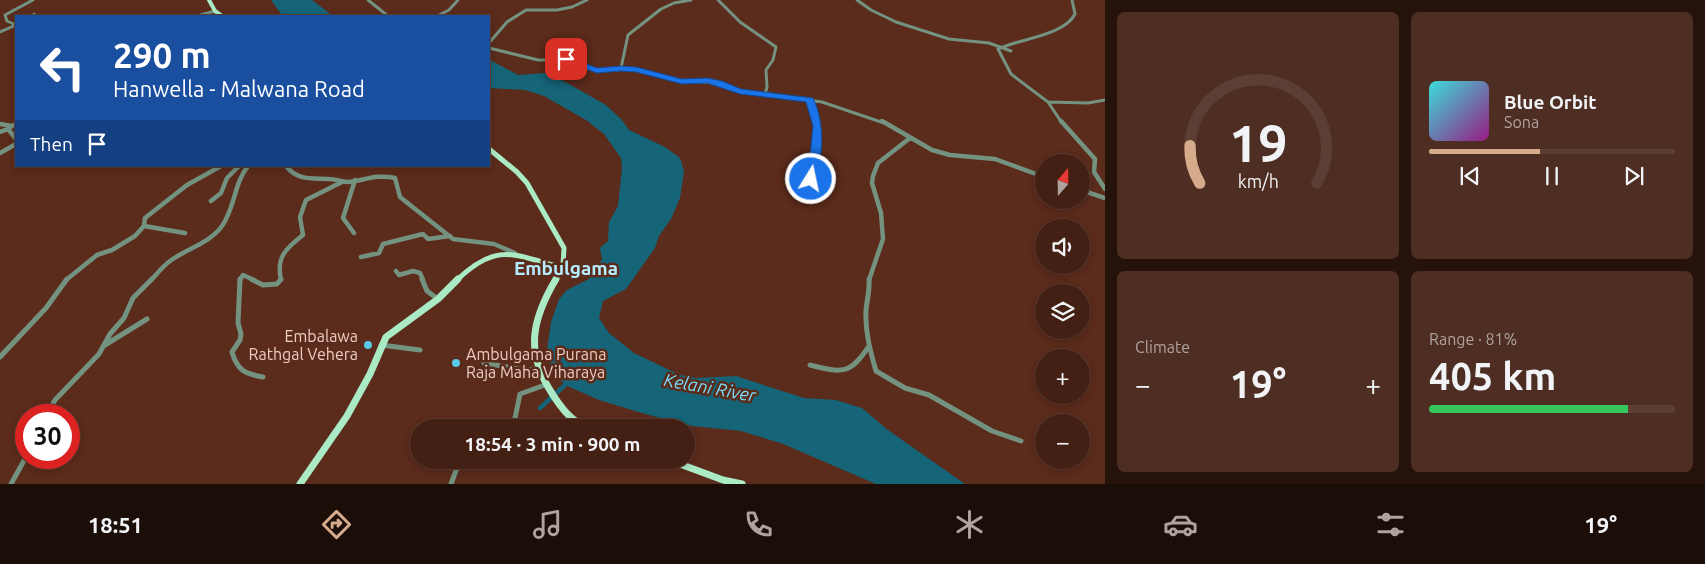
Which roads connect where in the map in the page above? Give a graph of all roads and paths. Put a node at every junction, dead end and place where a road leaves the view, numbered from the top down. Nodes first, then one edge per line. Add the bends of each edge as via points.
1 (33, 0) edge
2 (210, 0) edge
3 (368, 0) edge
4 (458, 0) edge
5 (587, 0) edge
6 (691, 0) edge
7 (718, 0) edge
8 (857, 0) edge
9 (1072, 0) edge
10 (215, 11) junction
11 (6, 15) junction
12 (201, 15) edge
13 (221, 15) edge
14 (387, 15) edge
15 (439, 15) edge
16 (0, 17) edge
17 (15, 25) edge
18 (15, 25) edge
19 (0, 32) edge
20 (490, 42) edge
21 (1002, 47) junction
22 (490, 48) edge
23 (1011, 51) dead end
24 (621, 68) junction
25 (765, 94) junction
26 (810, 100) junction
27 (1105, 100) edge
28 (1048, 102) junction
29 (0, 124) edge
30 (12, 126) edge
31 (0, 132) edge
32 (910, 138) junction
33 (15, 145) edge
34 (490, 150) edge
35 (0, 153) edge
36 (219, 167) edge
37 (238, 167) edge
38 (247, 167) edge
39 (287, 167) edge
40 (1035, 174) edge
41 (373, 177) junction
42 (811, 179) dead end
43 (355, 180) junction
44 (342, 182) junction
45 (370, 182) dead end
46 (1105, 190) edge
47 (1090, 193) edge
48 (1105, 198) edge
49 (211, 201) dead end
50 (144, 226) junction
51 (185, 233) dead end
52 (354, 233) dead end
53 (450, 236) junction
54 (515, 254) junction
55 (361, 257) dead end
56 (563, 268) junction
57 (396, 272) dead end
58 (438, 299) junction
59 (147, 319) dead end
60 (382, 345) junction
61 (104, 346) junction
62 (869, 346) junction
63 (420, 350) dead end
64 (0, 358) edge
65 (484, 363) dead end
66 (810, 365) dead end
67 (538, 369) junction
68 (263, 377) dead end
69 (545, 385) junction
70 (53, 404) edge
71 (515, 419) edge
72 (573, 419) edge
73 (1021, 441) dead end
74 (21, 469) edge
75 (457, 469) edge
76 (693, 469) edge
77 (11, 484) edge
78 (300, 484) edge
79 (451, 484) edge
80 (742, 484) edge

1 - 11 street
2 - 10 main road
3 - 14 street
4 - 15 street
5 - 20 street via 557,10 526,10 508,22
6 - 24 street via 660,9 628,35
7 - 25 street via 740,22 776,47 766,70 768,87
8 - 21 street via 896,22 949,39 989,42
9 - 21 street via 1075,12 1072,19 1046,33
10 - 12 street
10 - 13 main road
11 - 16 street
11 - 17 street via 7,21
18 - 19 street
21 - 23 street
21 - 28 street via 998,50 1011,74
22 - 24 street via 538,60 570,60 597,70
24 - 25 street
25 - 26 street
26 - 32 street via 868,116
26 - 42 street via 818,126
27 - 28 street
28 - 46 street via 1058,118 1090,152 1094,159 1095,177
29 - 30 street
30 - 31 street
32 - 40 street via 932,150 995,159
32 - 62 street via 878,163 873,176 872,183 882,213 883,239 869,278 866,308
33 - 35 street
34 - 56 main road via 527,183 564,248
36 - 50 street via 194,180 154,209 145,218
37 - 49 street via 231,173 222,194
38 - 61 street via 221,228 170,261 153,277 133,298 124,318
39 - 44 street via 301,178
41 - 43 street
41 - 45 street
41 - 53 street via 383,174 395,178 400,198
43 - 44 street
43 - 52 street via 344,218 344,223
44 - 68 street via 306,200 300,216 304,235 286,250 279,263 280,280 277,284 263,285 243,275 240,279 238,322 241,334 232,352 235,365 249,375
47 - 48 street
50 - 51 street
50 - 64 street via 126,242 97,255 64,282 46,308
53 - 54 street via 456,240 494,244
53 - 55 street via 428,239 423,234 401,238 383,244 379,253
54 - 56 main road
54 - 58 main road via 480,260
56 - 67 main road via 546,296 534,330 532,346
57 - 58 street via 399,275 418,271 427,291
58 - 60 main road via 390,333
59 - 61 street
60 - 63 street
60 - 78 main road via 347,416
61 - 70 street
62 - 66 street via 857,365 848,371
62 - 73 street via 876,371 882,376 905,388 929,395 992,431
65 - 67 street
67 - 69 main road
69 - 71 street via 520,394
69 - 72 main road via 565,413
74 - 77 street
75 - 79 street
76 - 80 main road

